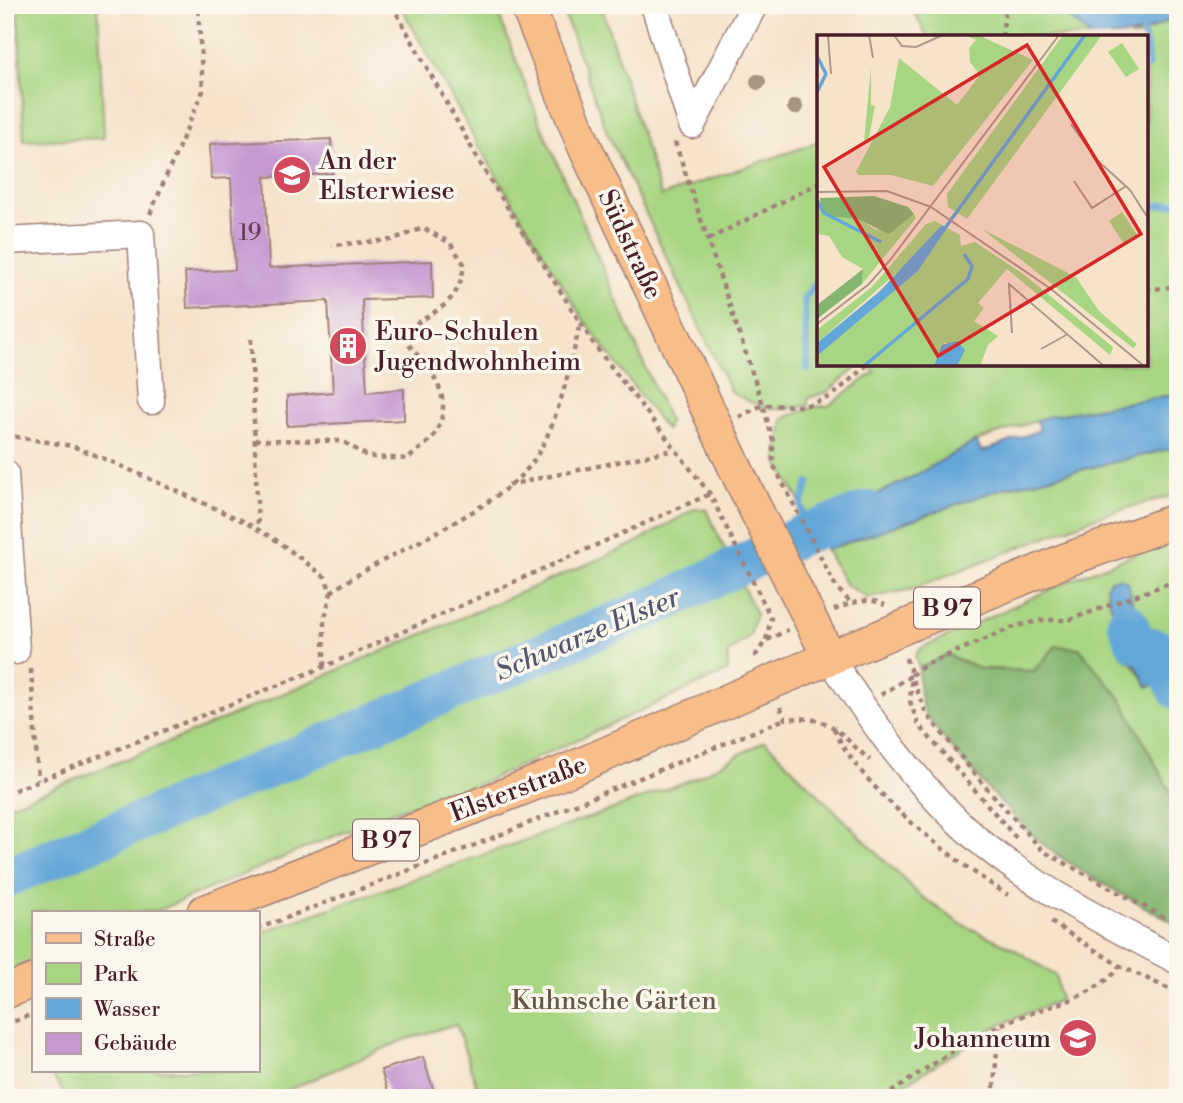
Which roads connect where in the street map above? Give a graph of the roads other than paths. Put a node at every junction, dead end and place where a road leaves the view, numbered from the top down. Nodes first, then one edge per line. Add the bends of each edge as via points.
1 (527, 5) edge
2 (654, 5) edge
3 (754, 5) edge
4 (5, 241) edge
5 (151, 401) dead end
6 (5, 472) edge
7 (1178, 520) edge
8 (16, 651) road end
9 (829, 657) junction
10 (207, 911) edge
11 (1178, 961) edge
12 (32, 981) edge
13 (5, 992) edge

1 - 9 main road, Südstraße via 584,145
2 - 3 street via 692,125
4 - 5 street via 141,234
6 - 8 street
7 - 9 main road, B 97 via 1066,560
9 - 10 main road, Elsterstraße / B 97 via 569,770
9 - 11 street via 888,744 977,838 1045,887
12 - 13 main road

